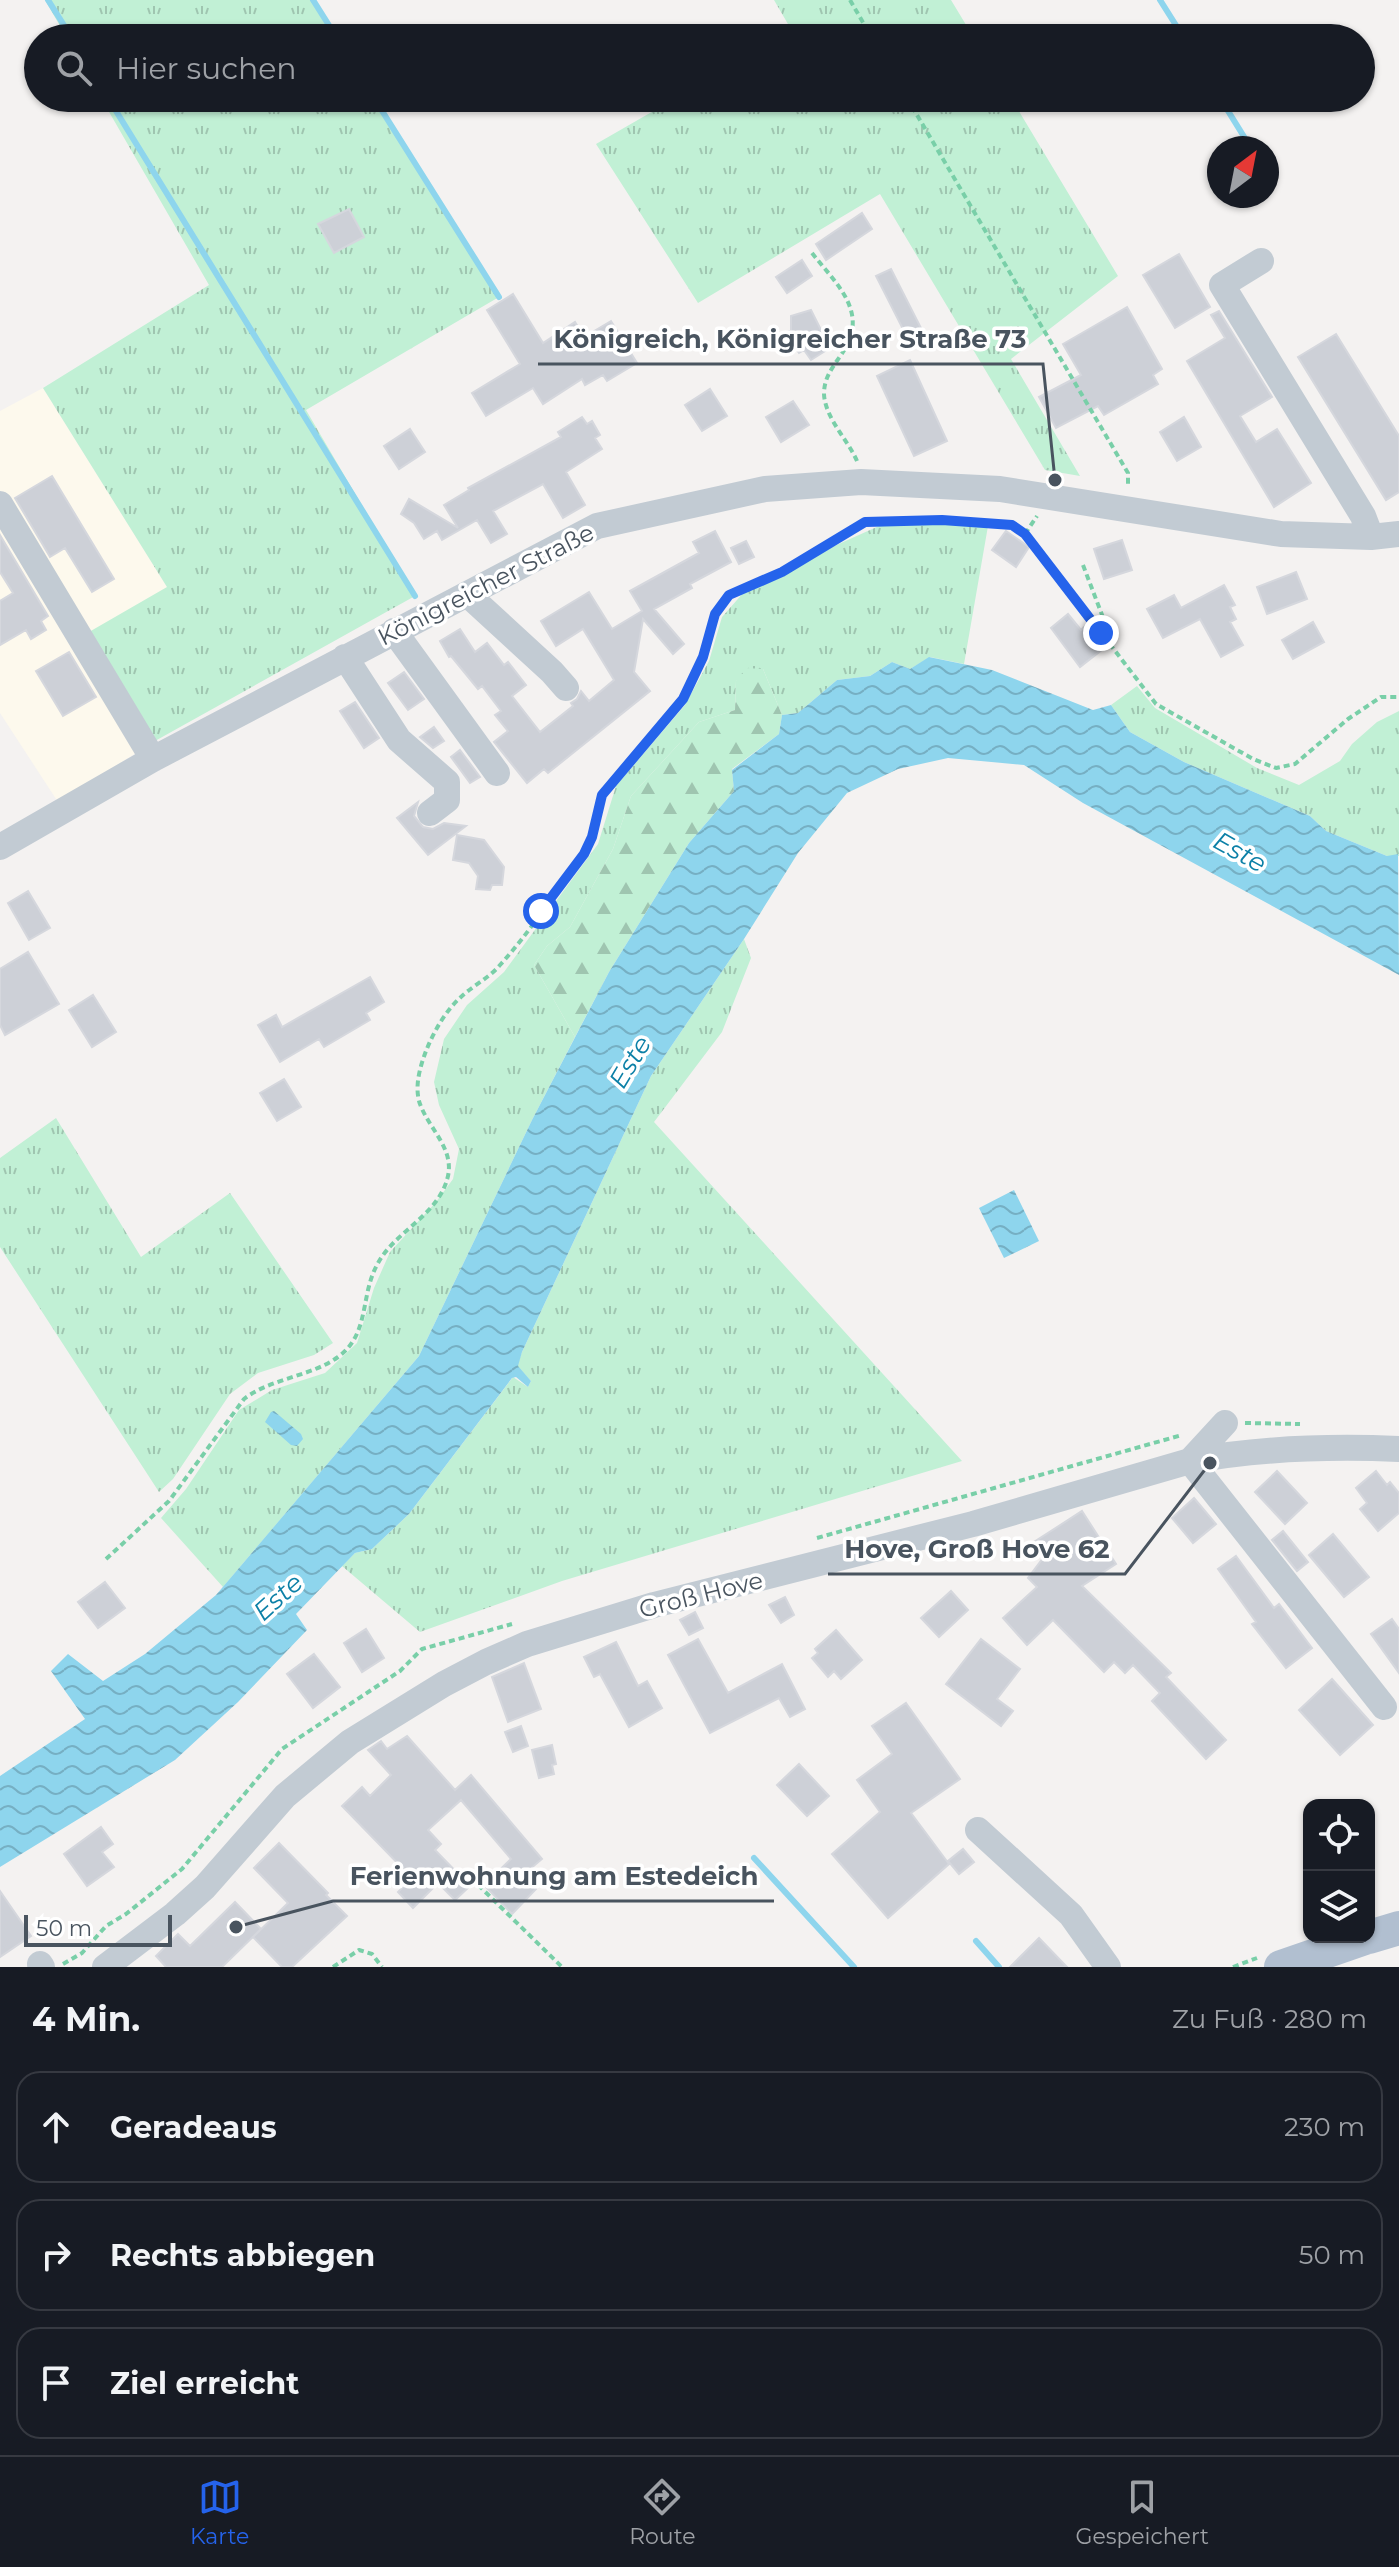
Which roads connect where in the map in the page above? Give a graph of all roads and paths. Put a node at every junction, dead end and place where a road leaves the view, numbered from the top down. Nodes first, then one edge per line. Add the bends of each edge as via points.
1 (850, 0) edge
2 (864, 24) edge
3 (915, 112) edge
4 (812, 253) dead end
5 (1261, 261) dead end
6 (861, 482) junction
7 (0, 504) edge
8 (1129, 510) junction
9 (1399, 534) edge
10 (1371, 537) junction
11 (1083, 565) dead end
12 (467, 594) junction
13 (394, 631) junction
14 (1101, 633) junction
15 (345, 657) junction
16 (566, 688) dead end
17 (1399, 697) edge
18 (153, 759) junction
19 (497, 773) dead end
20 (430, 813) dead end
21 (0, 847) edge
22 (1225, 1423) dead end
23 (1399, 1449) edge
24 (1190, 1461) junction
25 (106, 1559) dead end
26 (422, 1649) dead end
27 (1384, 1707) dead end
28 (978, 1830) dead end
29 (471, 1878) dead end
30 (1399, 1928) edge
31 (1375, 1935) edge
32 (1351, 1943) edge
33 (46, 1966) edge
34 (105, 1967) edge
35 (333, 1967) edge
36 (382, 1967) edge
37 (562, 1967) edge
38 (1108, 1967) edge
39 (1281, 1967) edge

1 - 2 path
3 - 8 path via 1128,473
4 - 6 path via 850,302 854,327 827,374 824,396 857,459
5 - 10 street via 1222,285
6 - 8 street, Königreicher Straße via 1000,489
6 - 12 street, Königreicher Straße via 765,489 597,526
7 - 18 street
8 - 10 street, Königreicher Straße via 1281,534
9 - 10 street, Königreicher Straße
11 - 14 path via 1107,628
12 - 13 street, Königreicher Straße
12 - 16 street
13 - 15 street, Königreicher Straße
13 - 19 street
14 - 17 path via 1156,704 1276,768 1295,764 1381,697
14 - 25 path via 1025,534 1012,525 865,522 782,572 729,595 715,614 683,699 602,795 584,854 501,965 462,996 437,1028 418,1091 447,1151 448,1176 432,1207 382,1255 350,1346 320,1367 253,1391 169,1501
15 - 18 street, Königreicher Straße
15 - 20 street via 399,740 447,782 447,800
18 - 21 street, Königreicher Straße
22 - 24 street
23 - 24 street, Groß Hove via 1298,1448
24 - 27 street
24 - 34 street, Groß Hove via 973,1524 654,1605 486,1662 350,1742 285,1796 205,1887
26 - 33 path via 400,1671 282,1749 182,1869 106,1926 82,1953
28 - 38 street via 1071,1915
29 - 37 path
30 - 31 main road
32 - 39 main road
35 - 36 path via 359,1950 372,1954

